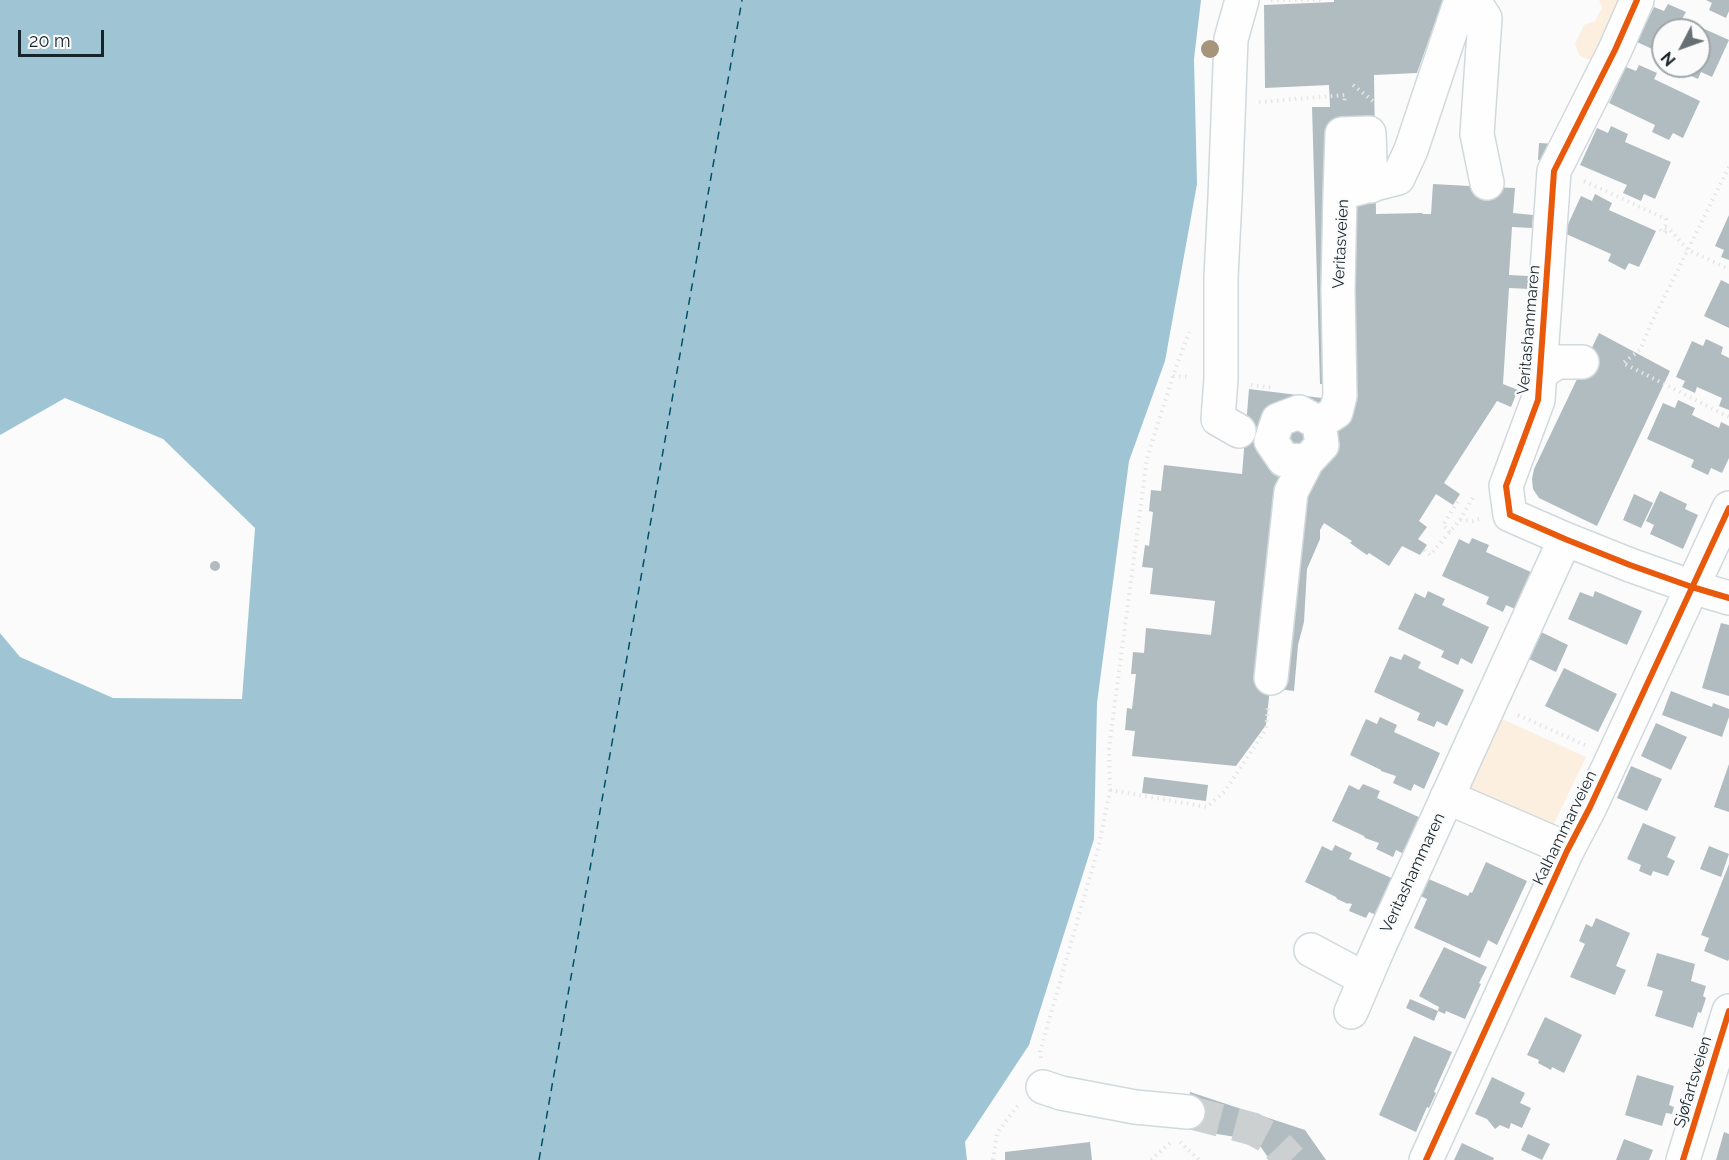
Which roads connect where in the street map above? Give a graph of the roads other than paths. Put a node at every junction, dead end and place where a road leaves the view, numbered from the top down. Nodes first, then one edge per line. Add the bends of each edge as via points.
1 (1242, 0) edge
2 (1461, 0) edge
3 (1473, 0) edge
4 (1636, 0) edge
5 (1487, 183) dead end
6 (1371, 186) junction
7 (1340, 193) junction
8 (1582, 363) dead end
9 (1540, 373) junction
10 (1319, 423) junction
11 (1239, 431) dead end
12 (1306, 461) junction
13 (1729, 508) edge
14 (1565, 539) junction
15 (1692, 587) junction
16 (1729, 598) edge
17 (1271, 678) road end
18 (1447, 797) junction
19 (1568, 851) junction
20 (1311, 950) dead end
21 (1365, 980) junction
22 (1729, 1011) edge
23 (1351, 1012) dead end
24 (1043, 1087) road end
25 (1188, 1112) tunnel mouth
26 (1140, 1134) edge
27 (1426, 1160) edge
28 (1683, 1160) edge

1 - 11 street via 1231,39 1218,419
2 - 6 street, Veritasveien via 1398,178
3 - 5 street via 1485,18 1477,134
4 - 9 street, Veritashammaren via 1554,171
6 - 7 street, Veritasveien
6 - 7 street via 1369,133 1342,134
7 - 10 street, Veritasveien via 1340,396 1336,412
8 - 9 street via 1558,362
9 - 14 street, Veritashammaren via 1538,400 1506,486 1510,515
10 - 12 street via 1322,445
10 - 12 street via 1299,412 1278,420 1271,441 1284,460
12 - 17 street via 1291,492
13 - 15 street, Kalhammarveien
14 - 15 street, Veritashammaren
14 - 18 street, Veritashammaren
15 - 16 street, Veritashammaren
15 - 19 street, Kalhammarveien
18 - 19 street, Veritashammaren
18 - 21 street, Veritashammaren
19 - 27 street, Kalhammarveien
20 - 21 street
21 - 23 street, Veritashammaren
22 - 28 street, Sjøfartsveien
24 - 26 street
25 - 26 street

